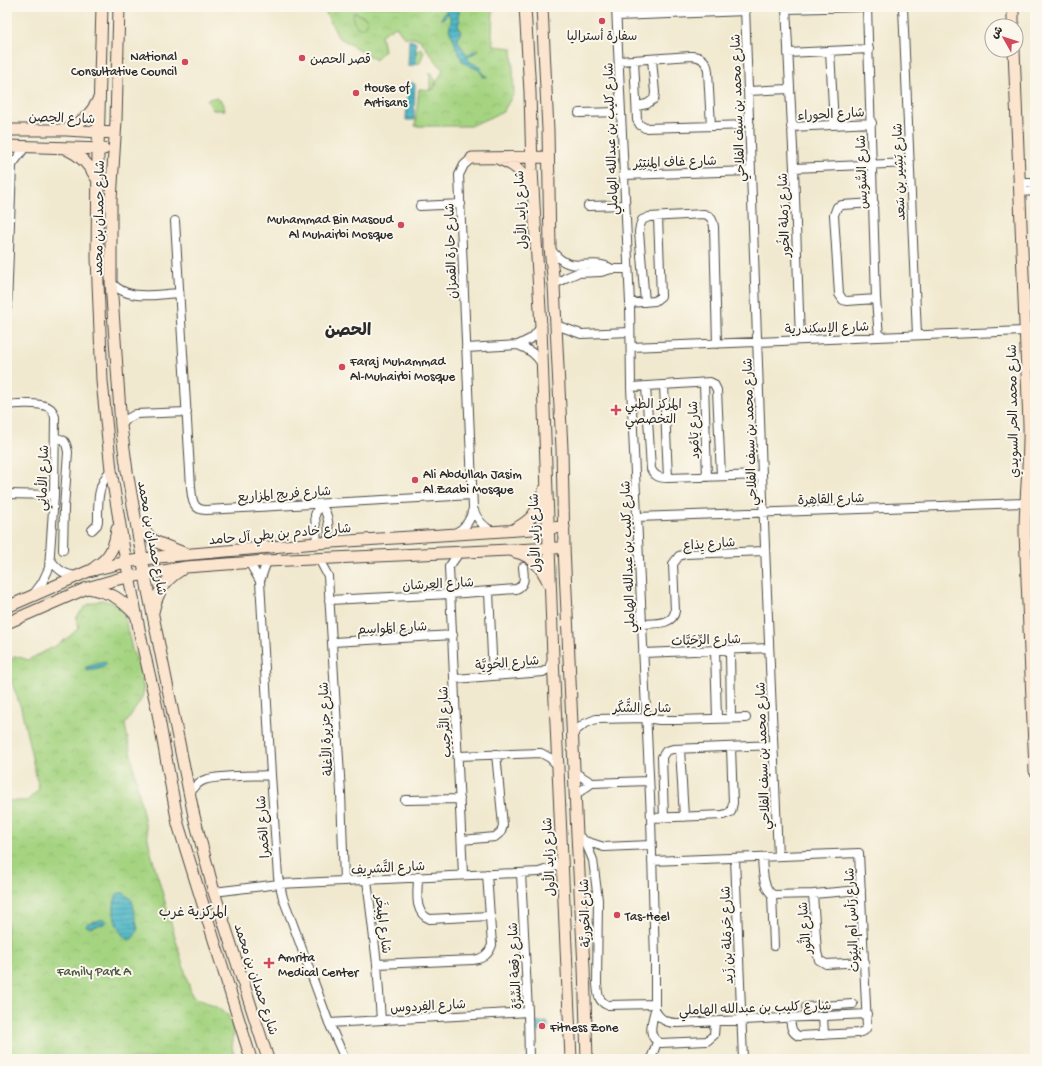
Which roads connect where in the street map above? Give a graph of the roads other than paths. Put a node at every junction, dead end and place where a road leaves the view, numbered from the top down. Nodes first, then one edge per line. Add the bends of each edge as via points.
1 (102, 7) edge
2 (119, 7) edge
3 (525, 7) edge
4 (542, 7) edge
5 (616, 7) edge
6 (862, 7) edge
7 (867, 7) edge
8 (903, 7) edge
9 (1012, 7) edge
10 (786, 8) edge
11 (745, 9) edge
12 (617, 16) junction
13 (1013, 18) edge
14 (869, 49) junction
15 (830, 51) junction
16 (788, 53) junction
17 (1014, 58) edge
18 (652, 59) junction
19 (634, 60) junction
20 (619, 61) junction
21 (789, 90) junction
22 (748, 91) junction
23 (99, 95) junction
24 (637, 106) junction
25 (621, 112) junction
26 (579, 113) dead end
27 (872, 123) junction
28 (750, 125) junction
29 (834, 125) junction
30 (711, 126) junction
31 (791, 127) junction
32 (7, 130) edge
33 (66, 130) junction
34 (98, 133) junction
35 (115, 133) junction
36 (531, 140) junction
37 (548, 141) junction
38 (7, 146) edge
39 (26, 146) junction
40 (64, 148) junction
41 (98, 148) junction
42 (114, 149) junction
43 (493, 157) junction
44 (531, 157) junction
45 (548, 157) junction
46 (472, 158) joint
47 (9, 162) edge
48 (910, 163) junction
49 (873, 165) junction
50 (794, 168) junction
51 (751, 171) junction
52 (624, 175) junction
53 (98, 180) junction
54 (1035, 183) edge
55 (532, 185) junction
56 (1020, 187) junction
57 (1035, 191) edge
58 (874, 203) junction
59 (461, 204) junction
60 (625, 205) junction
61 (420, 206) dead end
62 (588, 206) dead end
63 (658, 217) junction
64 (175, 221) dead end
65 (550, 248) junction
66 (612, 269) junction
67 (628, 269) junction
68 (111, 282) junction
69 (554, 285) junction
70 (179, 293) junction
71 (876, 300) junction
72 (645, 302) junction
73 (630, 303) junction
74 (7, 307) edge
75 (556, 325) junction
76 (541, 327) junction
77 (1025, 331) junction
78 (630, 332) junction
79 (918, 335) junction
80 (879, 337) junction
81 (800, 340) junction
82 (758, 342) junction
83 (717, 344) junction
84 (518, 346) junction
85 (631, 347) junction
86 (466, 348) junction
87 (542, 365) junction
88 (706, 382) junction
89 (664, 385) junction
90 (646, 386) junction
91 (631, 387) junction
92 (7, 406) edge
93 (187, 412) junction
94 (121, 426) junction
95 (55, 438) junction
96 (111, 470) junction
97 (762, 475) junction
98 (721, 476) junction
99 (707, 477) junction
100 (666, 478) junction
101 (546, 482) junction
102 (7, 494) edge
103 (54, 495) junction
104 (472, 495) junction
105 (1026, 503) junction
106 (64, 508) junction
107 (473, 508) junction
108 (764, 513) junction
109 (118, 516) junction
110 (637, 517) junction
111 (52, 518) junction
112 (135, 521) junction
113 (564, 527) junction
114 (548, 528) junction
115 (92, 530) dead end
116 (494, 532) junction
117 (509, 532) junction
118 (452, 534) junction
119 (330, 542) junction
120 (317, 543) junction
121 (564, 547) junction
122 (549, 548) junction
123 (63, 550) dead end
124 (509, 550) junction
125 (765, 551) junction
126 (459, 553) junction
127 (436, 554) junction
128 (188, 555) junction
129 (334, 558) junction
130 (50, 559) junction
131 (142, 559) junction
132 (319, 559) junction
133 (267, 561) junction
134 (126, 562) junction
135 (249, 562) junction
136 (186, 567) junction
137 (450, 567) junction
138 (523, 567) dead end
139 (90, 571) junction
140 (145, 574) junction
141 (77, 576) junction
142 (328, 576) junction
143 (130, 577) junction
144 (260, 581) junction
145 (87, 588) junction
146 (550, 588) junction
147 (489, 592) junction
148 (451, 594) junction
149 (31, 596) junction
150 (329, 600) junction
151 (9, 606) edge
152 (136, 615) junction
153 (153, 615) junction
154 (7, 622) edge
155 (641, 624) junction
156 (453, 636) junction
157 (333, 642) junction
158 (769, 648) junction
159 (715, 650) junction
160 (730, 650) junction
161 (643, 653) junction
162 (553, 657) junction
163 (493, 676) junction
164 (455, 679) junction
165 (646, 718) junction
166 (716, 718) junction
167 (731, 718) junction
168 (746, 718) dead end
169 (572, 734) junction
170 (773, 745) junction
171 (731, 747) junction
172 (680, 749) junction
173 (496, 754) junction
174 (458, 756) junction
175 (558, 766) junction
176 (1035, 771) edge
177 (574, 772) junction
178 (271, 775) junction
179 (648, 781) junction
180 (592, 783) junction
181 (189, 795) junction
182 (575, 795) junction
183 (405, 800) dead end
184 (460, 800) junction
185 (684, 817) junction
186 (651, 818) junction
187 (664, 818) junction
188 (581, 838) junction
189 (462, 840) junction
190 (604, 846) junction
191 (651, 846) junction
192 (778, 856) junction
193 (762, 857) junction
194 (735, 858) junction
195 (593, 860) junction
196 (652, 861) junction
197 (562, 863) junction
198 (521, 873) junction
199 (487, 874) junction
200 (463, 875) junction
201 (418, 877) junction
202 (367, 880) junction
203 (344, 881) junction
204 (280, 884) junction
205 (861, 890) junction
206 (214, 892) junction
207 (772, 894) junction
208 (813, 894) junction
209 (489, 916) junction
210 (774, 946) dead end
211 (865, 962) junction
212 (377, 964) junction
213 (853, 1004) dead end
214 (830, 1005) junction
215 (655, 1007) junction
216 (806, 1007) dead end
217 (528, 1012) junction
218 (867, 1014) junction
219 (827, 1016) junction
220 (790, 1018) junction
221 (381, 1020) junction
222 (742, 1020) junction
223 (715, 1022) junction
224 (329, 1023) junction
225 (824, 1035) junction
226 (657, 1042) junction
227 (251, 1059) edge
228 (268, 1059) edge
229 (345, 1059) edge
230 (529, 1059) edge
231 (571, 1059) edge
232 (587, 1059) edge
233 (651, 1059) edge
234 (743, 1059) edge

1 - 23 main road, شارع حمدان بن محمد
2 - 35 main road, شارع حمدان بن محمد
3 - 36 main road, شارع زايد الأول
4 - 37 main road
5 - 12 street, شارع كليب بن عبدالله الهاملي
6 - 10 street
7 - 14 street, شارع السُّوَيس
8 - 48 street, شارع بَشِير بن سَعد
9 - 13 main road
10 - 16 street, شارع رَملة الخُور
11 - 12 street
11 - 22 street, شارع محمد بن سيف الفلاحي
12 - 20 street, شارع كليب بن عبدالله الهاملي
14 - 15 street
14 - 27 street, شارع السُّوَيس
15 - 16 street
15 - 29 street
16 - 21 street, شارع رَملة الخُور
17 - 56 main road, شارع محمد الحر السويدي
18 - 19 street
18 - 24 street via 654,99
18 - 30 street via 695,56 703,59 708,67
19 - 20 street
19 - 24 street
20 - 25 street, شارع كليب بن عبدالله الهاملي
21 - 22 street
21 - 31 street, شارع رَملة الخُور
22 - 28 street, شارع محمد بن سيف الفلاحي
23 - 33 main road via 90,113
23 - 34 main road, شارع حمدان بن محمد
24 - 30 street via 638,122 647,129
25 - 26 street
25 - 52 street, شارع كليب بن عبدالله الهاملي
27 - 29 street, شارع الحوراء
27 - 49 street, شارع السُّوَيس
28 - 30 street
28 - 51 street, شارع محمد بن سيف الفلاحي
29 - 31 street, شارع الحوراء
31 - 50 street, شارع رَملة الخُور
32 - 33 main road, شارع الحِصن
33 - 34 main road, شارع الحِصن
34 - 35 main road, شارع الحِصن
34 - 41 main road, شارع حمدان بن محمد
35 - 42 main road, شارع حمدان بن محمد
36 - 37 main road
36 - 44 main road, شارع زايد الأول
37 - 45 main road
38 - 39 main road
39 - 40 main road
39 - 47 street
40 - 41 main road
40 - 53 main road via 80,156
41 - 42 main road
41 - 53 main road, شارع حمدان بن محمد
42 - 68 main road, شارع حمدان بن محمد
43 - 44 main road
43 - 46 main road
43 - 55 main road via 513,166
44 - 45 main road
44 - 55 main road, شارع زايد الأول
45 - 65 main road
46 - 59 street, شارع حارة القمزان via 464,165 459,175
47 - 74 street
48 - 49 street
48 - 79 street, شارع بَشِير بن سَعد
49 - 50 street
49 - 58 street, شارع السُّوَيس
50 - 81 street, شارع رَملة الخُور
51 - 52 street, شارع غاف المِنتِثِر
51 - 82 street, شارع محمد بن سيف الفلاحي
52 - 60 street, شارع كليب بن عبدالله الهاملي
53 - 96 main road, شارع حمدان بن محمد via 97,258 102,381
54 - 56 street
55 - 76 main road, شارع زايد الأول
56 - 57 street
56 - 77 main road, شارع محمد الحر السويدي
58 - 71 street, شارع السُّوَيس
58 - 71 street via 842,205 835,210 838,286 841,297 847,301
59 - 61 street
59 - 86 street, شارع حارة القمزان
60 - 62 street
60 - 67 street, شارع كليب بن عبدالله الهاملي
63 - 72 street via 662,293 658,300
63 - 72 street via 644,219 640,226
63 - 83 street via 704,214 712,220
64 - 70 street, شارع فريج المزاريع
65 - 66 street via 561,260 572,265 602,265
65 - 69 main road
66 - 67 street
66 - 69 street via 570,275
67 - 73 street, شارع كليب بن عبدالله الهاملي
68 - 70 street via 121,291 133,295
68 - 94 main road, شارع حمدان بن محمد
69 - 75 main road
70 - 93 street, شارع فريج المزاريع
71 - 80 street, شارع السُّوَيس
72 - 73 street
73 - 78 street, شارع كليب بن عبدالله الهاملي
75 - 78 street via 581,334
75 - 113 main road
76 - 84 street via 532,338
76 - 87 main road, شارع زايد الأول
77 - 79 street, شارع الإسكندرية
77 - 105 main road, شارع محمد الحر السويدي via 1030,441
78 - 85 street, شارع كليب بن عبدالله الهاملي
79 - 80 street, شارع الإسكندرية
80 - 81 street, شارع الإسكندرية
81 - 82 street, شارع الإسكندرية
82 - 83 street, شارع الإسكندرية
82 - 97 street, شارع محمد بن سيف الفلاحي
83 - 85 street, شارع الإسكندرية
84 - 86 street
84 - 87 street via 535,354
85 - 91 street, شارع كليب بن عبدالله الهاملي
86 - 104 street, شارع حارة القمزان
87 - 101 main road, شارع زايد الأول
88 - 89 street
88 - 98 street via 714,384 717,388
88 - 99 street, شارع يَامُود
89 - 90 street
89 - 100 street
90 - 91 street
90 - 100 street via 651,469 656,476
91 - 110 street, شارع كليب بن عبدالله الهاملي
92 - 95 street, شارع الأمانِي via 16,404 48,407 54,413
93 - 94 street via 136,414
93 - 104 street, شارع فريج المزاريع via 192,499 195,506 202,510
94 - 112 main road, شارع حمدان بن محمد
95 - 103 street, شارع الأمانِي
95 - 106 street, شارع الأمانِي via 62,439 68,452
96 - 109 main road, شارع حمدان بن محمد
96 - 115 street via 101,484 98,521
97 - 98 street
97 - 108 street, شارع محمد بن سيف الفلاحي
98 - 99 street
99 - 100 street
101 - 114 main road, شارع زايد الأول
101 - 117 main road via 533,516
102 - 103 street
103 - 111 street, شارع الأمانِي
104 - 107 street, شارع حارة القمزان
105 - 108 street, شارع القاهِرة
105 - 176 main road, شارع محمد الحر السويدي via 1026,567
106 - 111 street, شارع الأمانِي
106 - 123 street
107 - 116 street, شارع حارة القمزان via 478,520
107 - 118 street, شارع حارة القمزان via 463,529
108 - 110 street, شارع القاهِرة
108 - 125 street, شارع محمد بن سيف الفلاحي
109 - 134 main road, شارع حمدان بن محمد
109 - 139 main road via 116,538 111,553
110 - 155 street, شارع كليب بن عبدالله الهاملي
111 - 130 street, شارع الأمانِي
112 - 128 main road via 154,541
112 - 131 main road, شارع حمدان بن محمد
113 - 114 main road, شارع خادم بن بطي آل حامد
113 - 121 main road
114 - 117 main road, شارع خادم بن بطي آل حامد
114 - 122 main road, شارع زايد الأول
116 - 117 main road, شارع خادم بن بطي آل حامد
116 - 118 main road, شارع خادم بن بطي آل حامد
118 - 119 main road, شارع خادم بن بطي آل حامد
119 - 120 main road, شارع خادم بن بطي آل حامد
119 - 120 street via 327,513 319,505 315,515
120 - 128 main road, شارع خادم بن بطي آل حامد
121 - 122 main road, شارع خادم بن بطي آل حامد
121 - 169 main road
122 - 124 main road, شارع خادم بن بطي آل حامد
122 - 146 main road, شارع زايد الأول
124 - 126 main road, شارع خادم بن بطي آل حامد
124 - 146 main road via 524,554 536,562
125 - 155 street, شارع يِذاع via 679,556 673,564 673,618 667,622
125 - 158 street, شارع محمد بن سيف الفلاحي
126 - 127 main road, شارع خادم بن بطي آل حامد
126 - 137 street
127 - 129 main road, شارع خادم بن بطي آل حامد
127 - 137 street
128 - 131 main road, شارع خادم بن بطي آل حامد
129 - 132 main road, شارع خادم بن بطي آل حامد
129 - 142 street, شارع جزيرة الأغلة
130 - 141 street via 58,570
130 - 149 street, شارع الأمانِي via 46,576
131 - 134 main road, شارع خادم بن بطي آل حامد
131 - 140 main road, شارع حمدان بن محمد
132 - 133 main road, شارع خادم بن بطي آل حامد
132 - 142 street, شارع جزيرة الأغلة
133 - 135 main road, شارع خادم بن بطي آل حامد
133 - 144 street, شارع الحَمرا
134 - 139 main road, شارع خادم بن بطي آل حامد
134 - 143 main road, شارع حمدان بن محمد
135 - 136 main road, شارع خادم بن بطي آل حامد
135 - 144 street, شارع الحَمرا
136 - 140 main road, شارع خادم بن بطي آل حامد
136 - 153 main road via 174,574 163,586 158,594
137 - 148 street, شارع التَّرحِيب
138 - 147 street via 524,581 519,588
139 - 141 main road, شارع خادم بن بطي آل حامد
140 - 143 main road, شارع خادم بن بطي آل حامد
140 - 153 main road, شارع حمدان بن محمد
141 - 149 main road, شارع خادم بن بطي آل حامد
142 - 150 street, شارع جزيرة الأغلة
143 - 145 main road, شارع خادم بن بطي آل حامد
143 - 152 main road, شارع حمدان بن محمد
144 - 178 street, شارع الحَمرا
145 - 152 main road via 118,598
145 - 154 main road, شارع خادم بن بطي آل حامد
146 - 162 main road, شارع زايد الأول
147 - 148 street, شارع العِرشان
147 - 163 street, شارع العِرشان
148 - 150 street, شارع العِرشان
148 - 156 street, شارع التَّرحِيب
149 - 151 main road, شارع خادم بن بطي آل حامد
150 - 157 street, شارع جزيرة الأغلة
152 - 227 main road, شارع حمدان بن محمد via 157,708 178,824
153 - 181 main road, شارع حمدان بن محمد
155 - 161 street, شارع كليب بن عبدالله الهاملي
156 - 157 street, شارع المَواسِم
156 - 164 street, شارع التَّرحِيب
157 - 203 street, شارع جزيرة الأغلة
158 - 160 street, شارع الرِّحَيَّات
158 - 170 street, شارع محمد بن سيف الفلاحي
159 - 160 street, شارع الرِّحَيَّات
159 - 161 street, شارع الرِّحَيَّات
159 - 166 street
160 - 167 street
161 - 165 street, شارع كليب بن عبدالله الهاملي
162 - 163 street, شارع الحُوِيَّة via 549,668 544,672
162 - 175 main road, شارع زايد الأول
163 - 164 street, شارع الحُوِيَّة
164 - 174 street, شارع التَّرحِيب
165 - 166 street, شارع الشُّكُر
165 - 169 street, شارع الشُّكُر via 596,719 584,724
165 - 179 street, شارع كليب بن عبدالله الهاملي
166 - 167 street, شارع الشُّكُر
167 - 168 street, شارع الشُّكُر
169 - 177 main road
170 - 171 street
170 - 192 street, شارع محمد بن سيف الفلاحي
171 - 172 street
171 - 185 street via 734,803 731,812 723,815
172 - 185 street
172 - 187 street via 666,751 662,757
173 - 174 street
173 - 175 street via 541,753
173 - 189 street via 503,829 495,837
174 - 184 street, شارع التَّرحِيب
175 - 197 main road, شارع زايد الأول
177 - 180 street
177 - 182 main road
178 - 181 street via 208,779 198,784
178 - 204 street, شارع الحَمرا via 276,865
179 - 180 street
179 - 186 street, شارع كليب بن عبدالله الهاملي
180 - 182 street
181 - 206 main road, شارع حمدان بن محمد
182 - 188 main road
183 - 184 street
184 - 189 street, شارع التَّرحِيب
185 - 187 street
186 - 187 street
186 - 191 street, شارع كليب بن عبدالله الهاملي
188 - 190 street
188 - 195 street, شارع الحُوريَّة
188 - 232 main road
189 - 200 street, شارع التَّرحِيب
190 - 191 street
190 - 195 street
191 - 196 street, شارع كليب بن عبدالله الهاملي
192 - 193 street, شارع رَأس أم البِيُوت
192 - 205 street, شارع رَأس أم البِيُوت via 859,853
193 - 194 street, شارع رَأس أم البِيُوت
193 - 207 street via 766,887
194 - 196 street, شارع رَأس أم البِيُوت
194 - 222 street, شارع حَرمَلة بن زَيد
195 - 215 street, شارع الحُوريَّة via 598,900 598,997 607,1005
196 - 215 street, شارع كليب بن عبدالله الهاملي
197 - 198 street, شارع التَّشرِيف via 543,871
197 - 231 main road, شارع زايد الأول
198 - 199 street, شارع التَّشرِيف
198 - 217 street, شارع رِقعة السِّرَّة
199 - 200 street, شارع التَّشرِيف
199 - 209 street
200 - 201 street, شارع التَّشرِيف
201 - 202 street, شارع التَّشرِيف
201 - 209 street via 419,909 425,917 430,919
202 - 203 street, شارع التَّشرِيف
202 - 212 street, شارع المِبخَر
203 - 204 street, شارع التَّشرِيف
204 - 206 street, شارع التَّشرِيف
204 - 224 street, شارع الحَمرا
205 - 208 street
205 - 211 street, شارع رَأس أم البِيُوت
206 - 228 main road, شارع حمدان بن محمد
207 - 208 street
207 - 210 street
208 - 211 street, شارع النُّور via 819,960 826,964
209 - 212 street via 492,945 483,958
211 - 218 street, شارع رَأس أم البِيُوت
212 - 221 street, شارع المِبخَر
213 - 214 street
214 - 216 street
214 - 219 street
215 - 223 street, شارع كليب بن عبدالله الهاملي via 658,1016 671,1023
215 - 226 street via 651,1032
217 - 221 street, شارع الفِردوس
217 - 230 street, شارع رِقعة السِّرَّة
218 - 219 street, شارع كليب بن عبدالله الهاملي
218 - 225 street, شارع رَأس أم البِيُوت via 868,1027 863,1032
219 - 220 street, شارع كليب بن عبدالله الهاملي
219 - 225 street
220 - 222 street, شارع كليب بن عبدالله الهاملي
220 - 225 street, شارع رَأس أم البِيُوت via 791,1030 796,1035
221 - 224 street, شارع الفِردوس
222 - 223 street, شارع كليب بن عبدالله الهاملي
222 - 234 street, شارع حَرمَلة بن زَيد
223 - 226 street via 714,1035 707,1042
224 - 229 street, شارع الحَمرا
226 - 233 street

